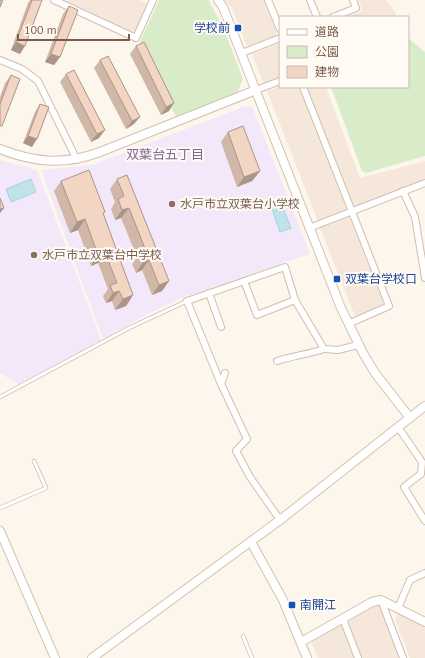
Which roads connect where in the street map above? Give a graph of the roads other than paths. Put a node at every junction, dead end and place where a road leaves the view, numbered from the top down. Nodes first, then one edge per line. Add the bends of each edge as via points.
1 (54, 0) edge
2 (152, 0) edge
3 (218, 0) edge
4 (268, 0) edge
5 (310, 0) edge
6 (353, 0) edge
7 (317, 16) edge
8 (336, 16) edge
9 (279, 27) edge
10 (279, 38) edge
11 (242, 53) junction
12 (0, 60) edge
13 (279, 81) edge
14 (303, 88) edge
15 (256, 90) junction
16 (0, 149) edge
17 (77, 160) junction
18 (425, 183) edge
19 (403, 191) junction
20 (352, 211) junction
21 (309, 228) junction
22 (425, 278) edge
23 (244, 281) junction
24 (209, 293) junction
25 (295, 300) junction
26 (187, 301) junction
27 (348, 324) junction
28 (221, 327) dead end
29 (358, 345) junction
30 (324, 349) junction
31 (277, 361) dead end
32 (224, 373) dead end
33 (221, 384) junction
34 (0, 397) edge
35 (425, 406) edge
36 (410, 418) junction
37 (398, 427) junction
38 (34, 461) dead end
39 (0, 508) edge
40 (280, 520) junction
41 (425, 521) edge
42 (0, 531) edge
43 (251, 542) junction
44 (425, 573) edge
45 (381, 600) junction
46 (398, 608) junction
47 (342, 619) junction
48 (425, 622) edge
49 (243, 636) dead end
50 (301, 642) junction
51 (55, 658) edge
52 (92, 658) edge
53 (252, 658) edge
54 (307, 658) edge
55 (358, 658) edge
56 (403, 658) edge

1 - 2 street via 136,38
3 - 11 street
4 - 9 street
5 - 7 street
6 - 8 street via 356,8
10 - 11 street
11 - 15 street
12 - 17 street via 22,69 38,81
13 - 15 street
14 - 20 street
15 - 17 street
15 - 21 street
16 - 17 street via 28,159
18 - 19 street
19 - 20 street
19 - 22 street via 415,217
20 - 21 street
20 - 27 street via 389,306
21 - 27 street
23 - 24 street
23 - 25 street via 285,267
23 - 25 street via 256,315
24 - 26 street
24 - 28 street
25 - 30 street
26 - 33 street
26 - 34 lane via 129,328
27 - 29 street
29 - 30 street via 338,350
29 - 36 street via 375,373
30 - 31 street
32 - 33 street
33 - 40 street via 247,439 236,451 250,477
35 - 36 street
36 - 37 street
37 - 40 street
37 - 41 street via 422,462 421,474 404,487
38 - 39 lane via 46,488
40 - 43 street
42 - 51 street
43 - 50 street via 283,600
43 - 52 street
44 - 46 street via 410,580
45 - 46 street
45 - 47 street via 372,602
45 - 56 street
46 - 48 street
47 - 50 street
47 - 55 street
49 - 53 lane
50 - 54 street

